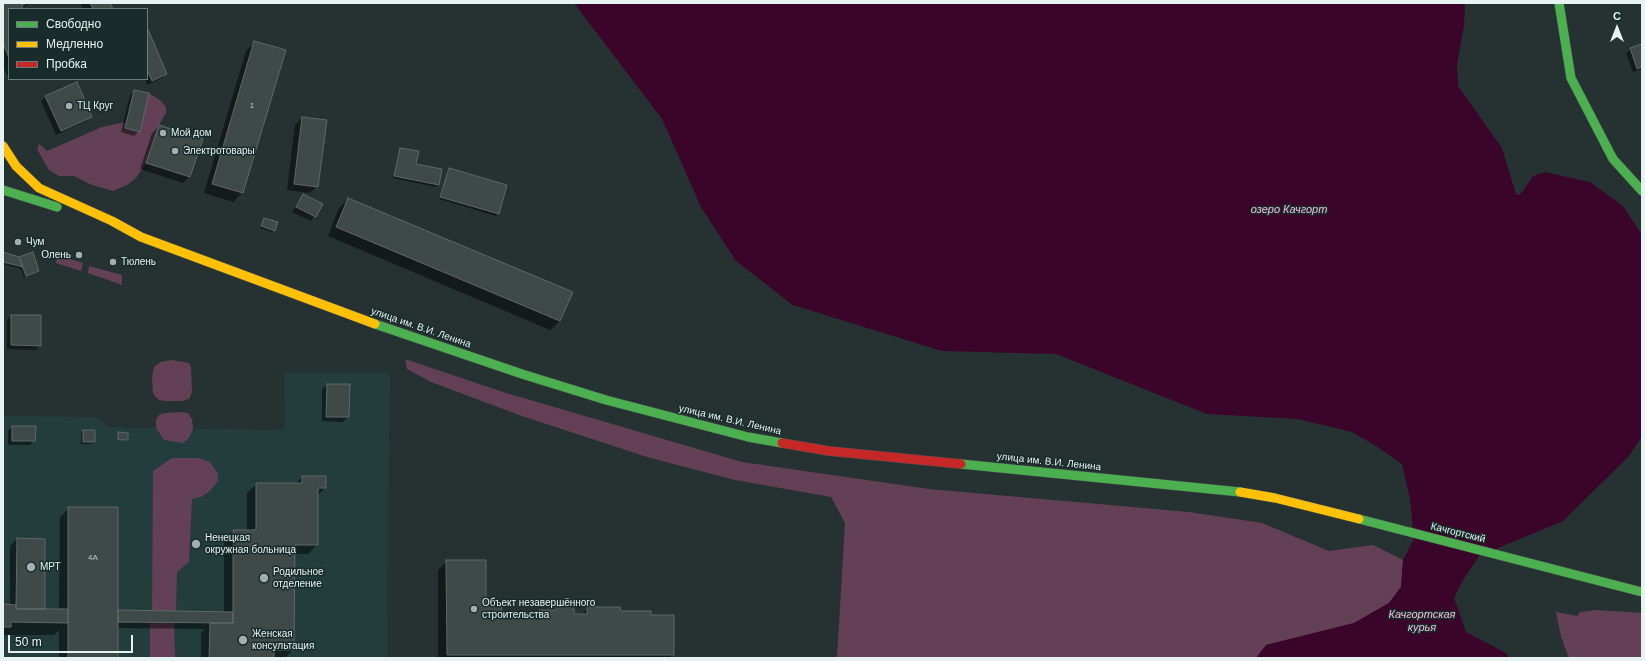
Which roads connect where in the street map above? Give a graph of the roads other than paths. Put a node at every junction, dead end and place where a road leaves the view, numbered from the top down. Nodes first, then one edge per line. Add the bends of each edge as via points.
1 (1559, 3) edge
2 (3, 146) edge
3 (3, 190) edge
4 (1642, 191) edge
5 (141, 237) junction
6 (1339, 514) joint
7 (1642, 592) edge

1 - 4 main road via 1571,78 1613,160
2 - 5 main road via 16,166 39,188
3 - 5 main road
5 - 6 main road, улица им. В.И. Ленина via 386,328 515,371 614,402 748,437 828,451 1226,490 1275,498
6 - 7 main road, Качгортский

